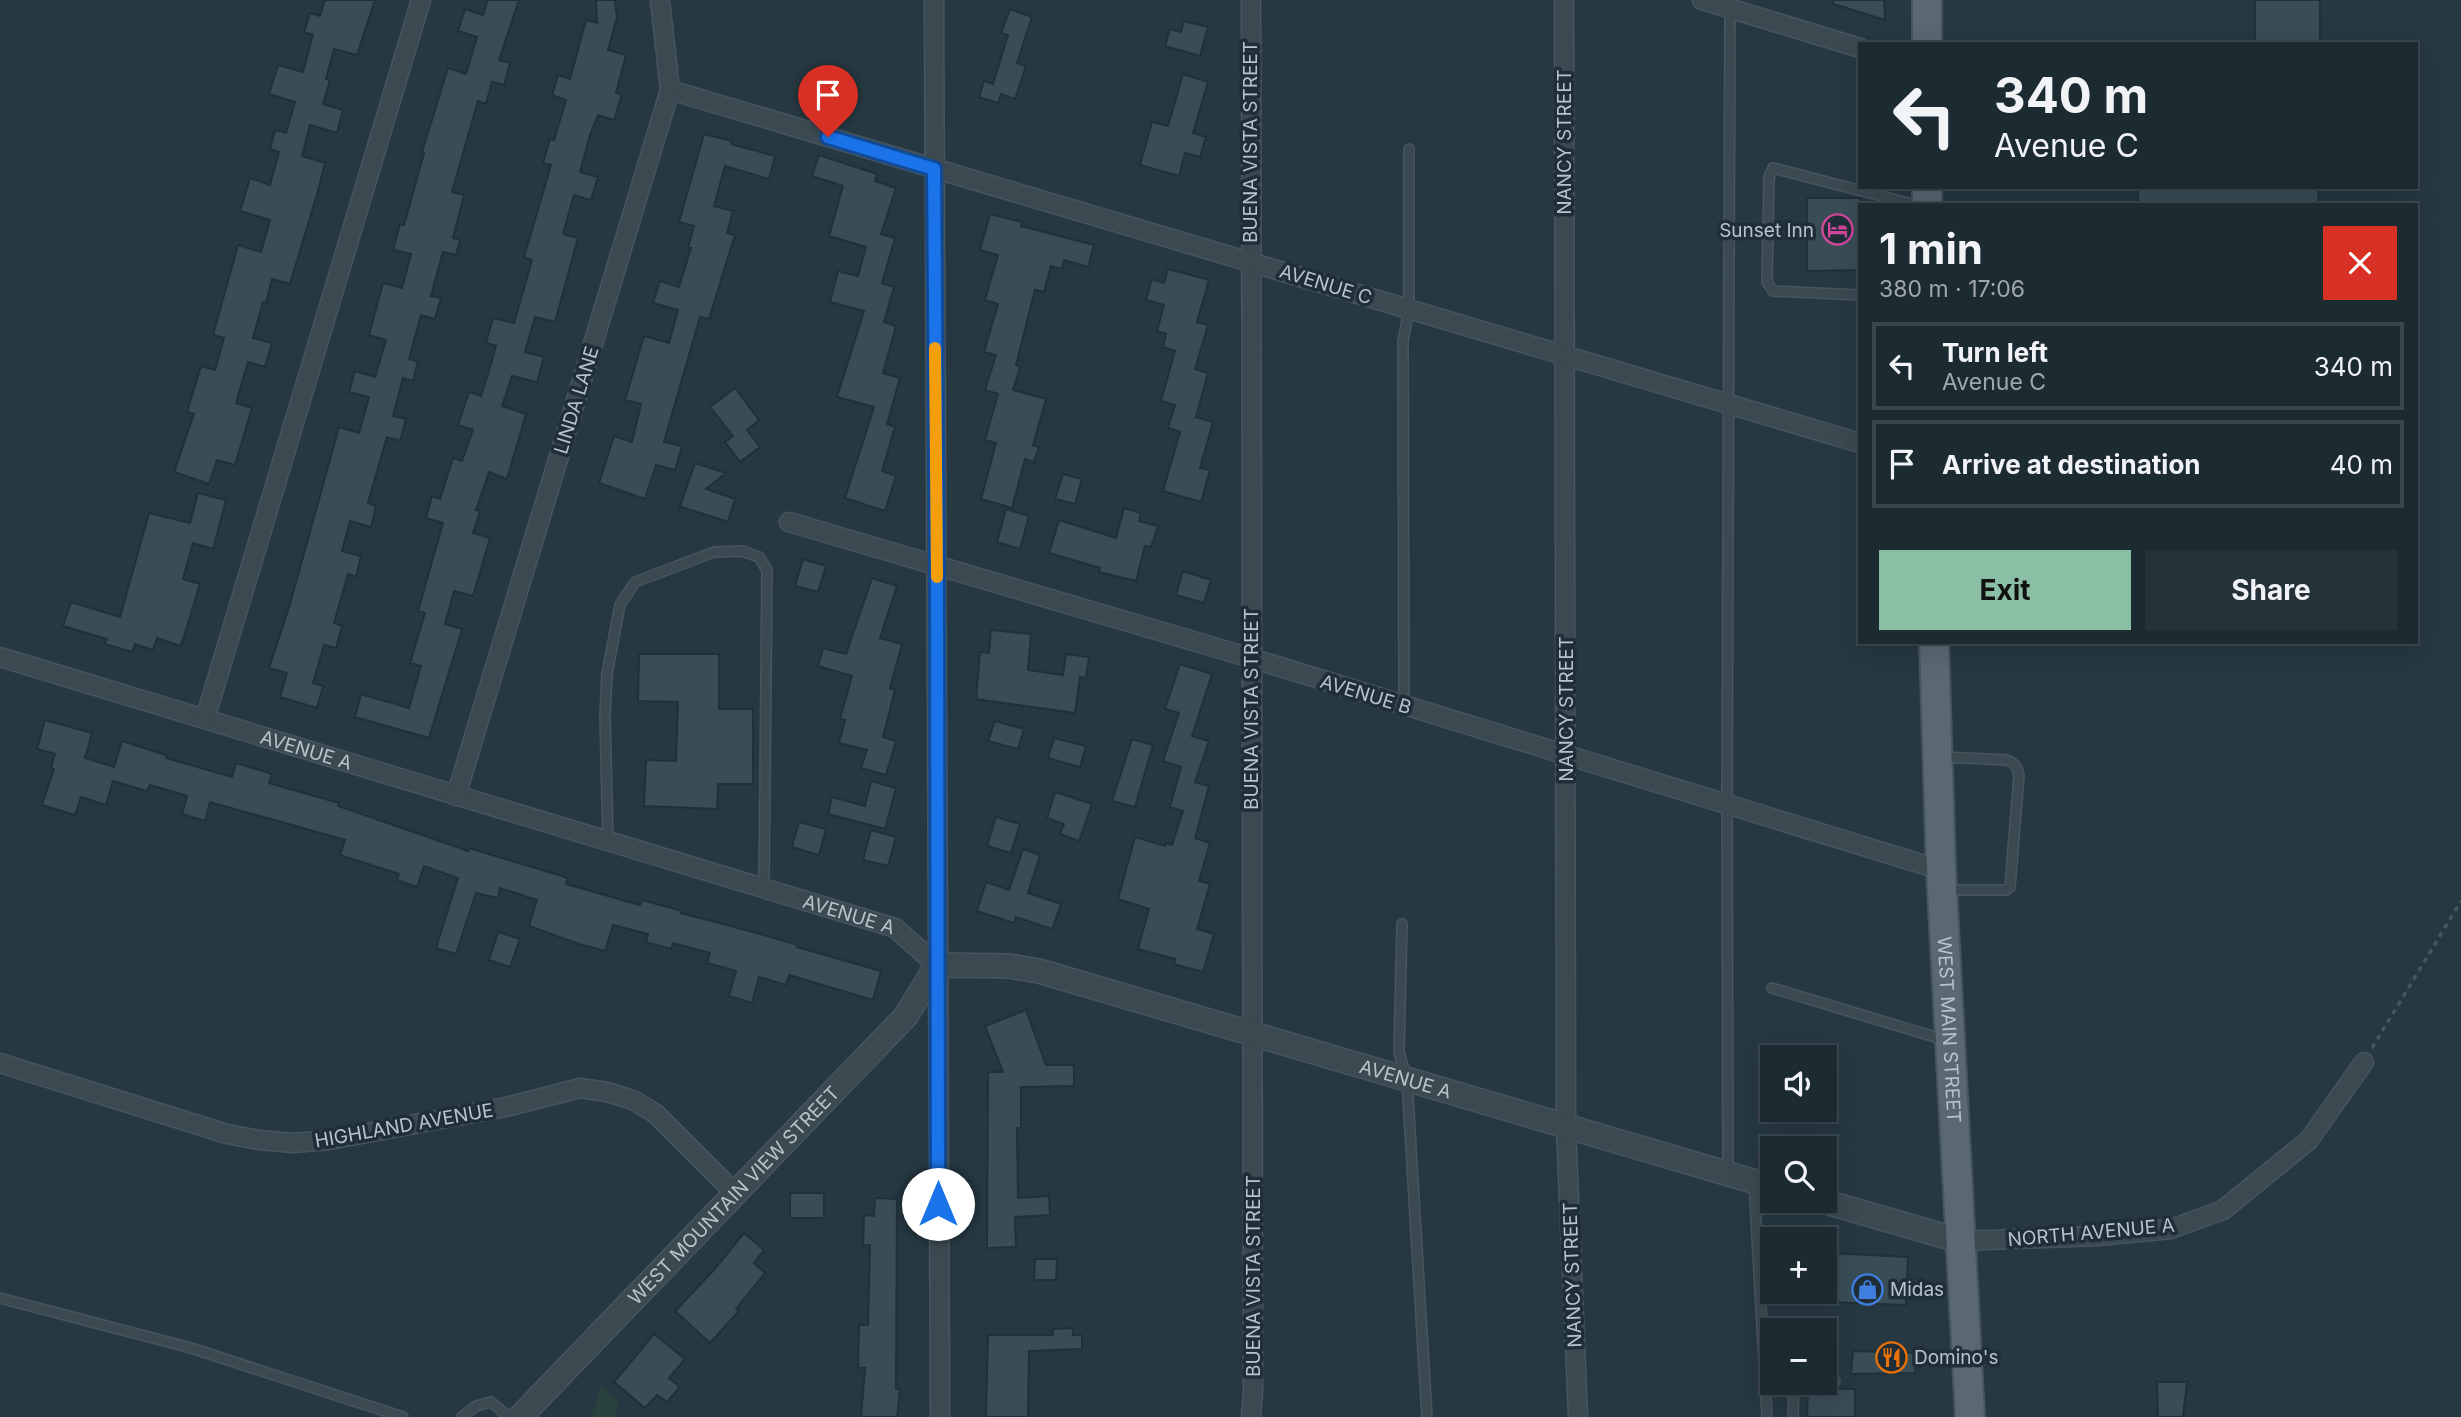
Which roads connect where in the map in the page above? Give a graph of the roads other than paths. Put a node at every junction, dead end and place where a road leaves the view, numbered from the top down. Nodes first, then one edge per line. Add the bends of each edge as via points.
1 (421, 0) edge
2 (660, 0) edge
3 (934, 0) edge
4 (1251, 0) edge
5 (1564, 0) edge
6 (1702, 0) edge
7 (1927, 0) edge
8 (1730, 8) junction
9 (1927, 42) edge
10 (1858, 47) edge
11 (670, 90) junction
12 (1409, 149) dead end
13 (934, 169) junction
14 (1908, 203) edge
15 (1250, 261) junction
16 (1858, 295) edge
17 (1409, 309) junction
18 (1565, 356) junction
19 (1729, 405) junction
20 (1858, 442) edge
21 (789, 522) dead end
22 (937, 565) junction
23 (1934, 644) edge
24 (0, 657) edge
25 (1251, 658) junction
26 (1404, 706) junction
27 (205, 719) junction
28 (1566, 756) junction
29 (1937, 757) junction
30 (456, 796) junction
31 (1727, 805) junction
32 (608, 842) junction
33 (1942, 880) junction
34 (764, 889) junction
35 (1402, 924) dead end
36 (937, 965) junction
37 (1772, 988) dead end
38 (1253, 1036) junction
39 (1950, 1041) junction
40 (2364, 1062) road end
41 (0, 1063) edge
42 (1407, 1081) junction
43 (1566, 1127) junction
44 (1728, 1174) junction
45 (1760, 1184) edge
46 (736, 1194) junction
47 (1837, 1205) edge
48 (1764, 1213) edge
49 (1961, 1241) junction
50 (0, 1298) edge
51 (1794, 1395) edge
52 (403, 1417) edge
53 (462, 1417) edge
54 (509, 1417) edge
55 (520, 1417) edge
56 (940, 1417) edge
57 (1251, 1417) edge
58 (1427, 1417) edge
59 (1578, 1417) edge
60 (1767, 1417) edge
61 (1793, 1417) edge
62 (1970, 1417) edge

1 - 27 street
2 - 11 street, LINDA LANE
3 - 13 street
4 - 15 street, BUENA VISTA STREET
5 - 18 street, NANCY STREET
6 - 8 street
7 - 9 main road
8 - 10 street
8 - 19 lane
11 - 13 street, AVENUE C
11 - 30 street, LINDA LANE
12 - 17 lane
13 - 15 street, AVENUE C
13 - 22 street
14 - 16 lane via 1773,168 1769,177 1767,282 1773,291
15 - 17 street, AVENUE C
15 - 25 street, BUENA VISTA STREET
17 - 18 street, AVENUE C
17 - 26 lane via 1402,341
18 - 19 street, AVENUE C
18 - 28 street, NANCY STREET
19 - 20 street, AVENUE C
19 - 31 lane
21 - 22 street, AVENUE B
22 - 25 street, AVENUE B
22 - 36 street
23 - 29 main road, WEST MAIN STREET
24 - 27 street, AVENUE A
25 - 26 street, AVENUE B
25 - 38 street, BUENA VISTA STREET
26 - 28 street, AVENUE B
27 - 30 street, AVENUE A
28 - 31 street, AVENUE B
28 - 43 street, NANCY STREET
29 - 33 main road, WEST MAIN STREET
29 - 33 lane via 2007,760 2019,775 2010,887
30 - 32 street, AVENUE A
31 - 33 street, AVENUE B
31 - 44 lane
32 - 34 street, AVENUE A
32 - 34 lane via 604,715 620,605 635,582 714,552 742,551 759,557 766,570
33 - 39 main road, WEST MAIN STREET
34 - 36 street, AVENUE A via 895,928
35 - 42 lane via 1399,1052
36 - 38 street, AVENUE A via 1039,971
36 - 46 street, WEST MOUNTAIN VIEW STREET via 905,1016
36 - 56 street
37 - 39 lane
38 - 42 street, AVENUE A
38 - 57 street, BUENA VISTA STREET
39 - 49 main road, WEST MAIN STREET
40 - 49 street, NORTH AVENUE A via 2309,1140 2222,1210 2171,1230
41 - 46 street, HIGHLAND AVENUE via 227,1134 293,1143 492,1109 580,1088 607,1092 656,1114
42 - 43 street, AVENUE A
42 - 58 lane
43 - 44 street, AVENUE A
43 - 59 street, NANCY STREET
44 - 45 street, AVENUE A
46 - 55 street, WEST MOUNTAIN VIEW STREET
47 - 49 street
48 - 60 lane
49 - 62 main road, WEST MAIN STREET
50 - 52 lane via 191,1348
51 - 61 lane
53 - 54 lane via 491,1402

